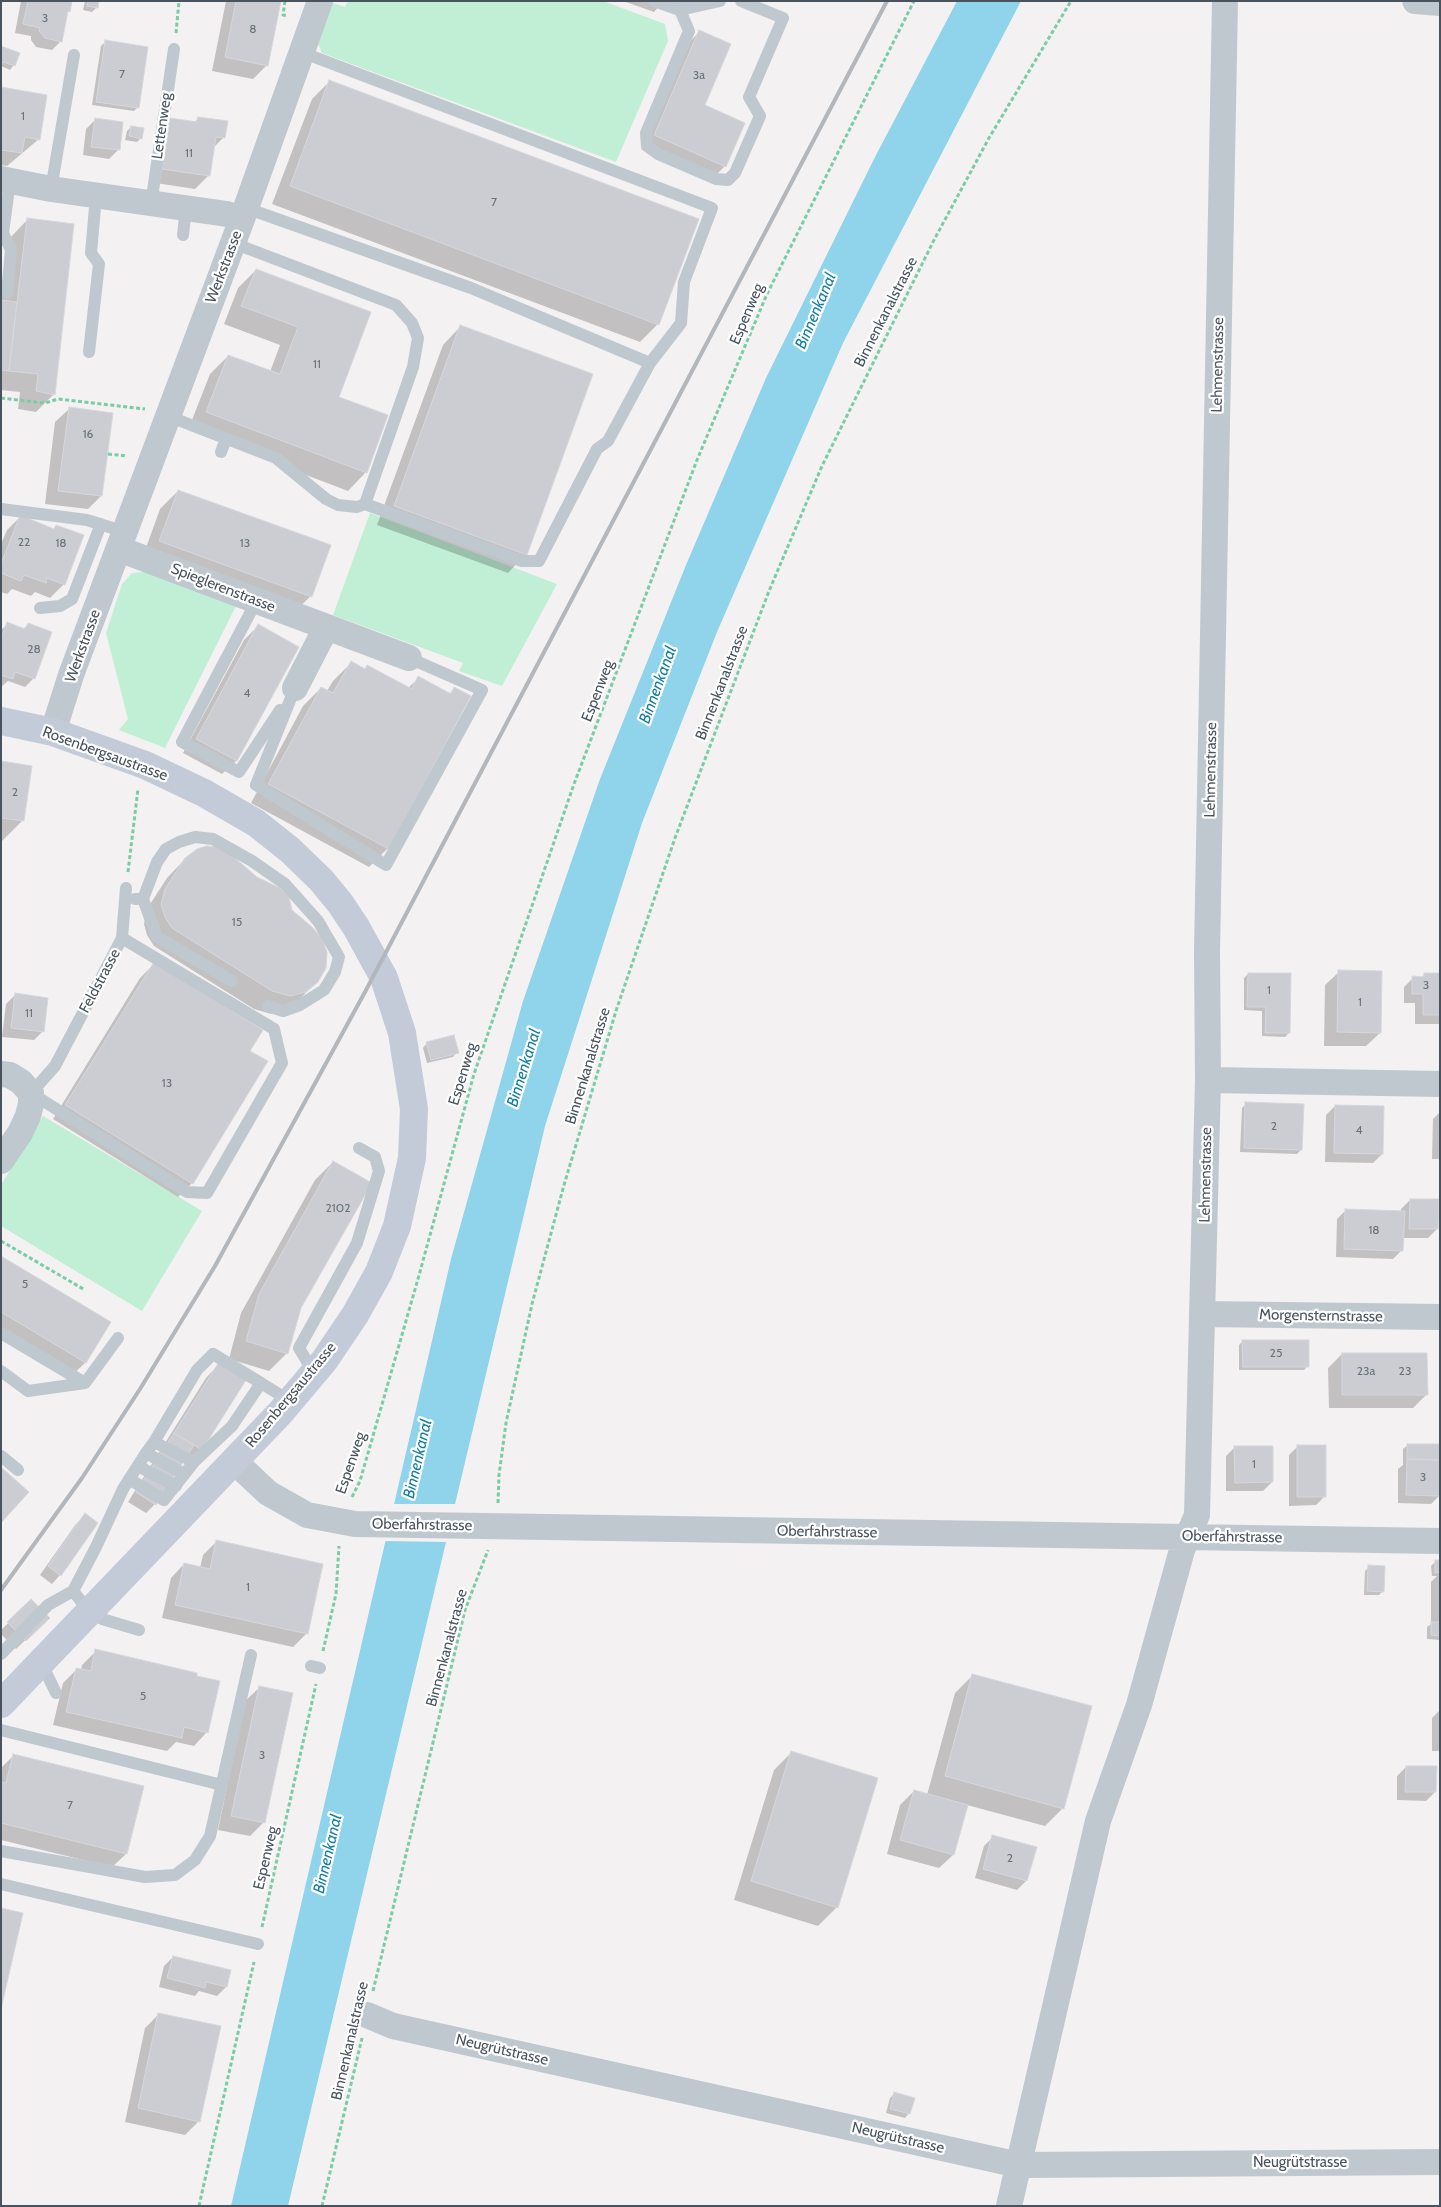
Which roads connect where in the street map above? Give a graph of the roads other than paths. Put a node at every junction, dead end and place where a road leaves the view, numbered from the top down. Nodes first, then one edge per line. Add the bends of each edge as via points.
1 (320, 1) edge
2 (654, 1) edge
3 (720, 1) edge
4 (741, 1) edge
5 (1225, 1) edge
6 (1415, 1) edge
7 (1440, 3) edge
8 (681, 6) edge
9 (174, 49) road end
10 (301, 52) junction
11 (74, 55) dead end
12 (5, 180) edge
13 (51, 189) junction
14 (96, 196) junction
15 (151, 204) junction
16 (186, 208) junction
17 (244, 214) junction
18 (183, 235) dead end
19 (233, 244) junction
20 (7, 293) dead end
21 (89, 352) dead end
22 (650, 363) junction
23 (157, 413) junction
24 (226, 438) junction
25 (221, 452) dead end
26 (365, 504) junction
27 (1, 509) edge
28 (101, 524) junction
29 (122, 540) junction
30 (257, 600) junction
31 (40, 608) dead end
32 (326, 628) junction
33 (409, 658) joint
34 (295, 688) junction
35 (1, 721) edge
36 (53, 732) junction
37 (143, 899) junction
38 (122, 938) junction
39 (232, 981) dead end
40 (268, 1006) dead end
41 (1, 1074) edge
42 (1208, 1080) junction
43 (1440, 1084) edge
44 (30, 1093) junction
45 (359, 1148) dead end
46 (1, 1161) edge
47 (1202, 1314) junction
48 (1440, 1317) edge
49 (1, 1333) edge
50 (118, 1338) dead end
51 (1, 1371) edge
52 (314, 1373) junction
53 (85, 1383) junction
54 (261, 1383) junction
55 (290, 1401) junction
56 (154, 1442) junction
57 (146, 1453) junction
58 (1, 1456) edge
59 (234, 1461) junction
60 (194, 1462) junction
61 (138, 1466) junction
62 (18, 1470) dead end
63 (184, 1474) junction
64 (129, 1479) junction
65 (176, 1486) junction
66 (1188, 1536) junction
67 (1440, 1541) edge
68 (81, 1601) junction
69 (139, 1630) dead end
70 (1, 1654) edge
71 (251, 1655) dead end
72 (41, 1662) junction
73 (56, 1693) dead end
74 (1, 1704) edge
75 (1, 1730) edge
76 (222, 1785) junction
77 (1, 1850) edge
78 (1, 1884) edge
79 (258, 1944) road end
80 (367, 2014) road end
81 (1440, 2162) edge
82 (1019, 2165) junction
83 (1009, 2206) edge

1 - 10 street, Werkstrasse
2 - 8 lane
3 - 8 lane
4 - 8 lane via 783,18 749,97 760,116 735,172 728,180 716,179 647,146 646,133 689,31
5 - 42 street, Lehmenstrasse via 1207,951
6 - 7 street
9 - 15 lane, Lettenweg
10 - 17 street, Werkstrasse
10 - 22 lane via 712,208 684,282 682,323
11 - 13 lane
12 - 13 street
12 - 20 lane via 3,233 11,250
13 - 14 street
14 - 15 street
14 - 21 lane via 91,253 99,264
15 - 16 street
16 - 17 street
16 - 18 lane
17 - 19 street, Werkstrasse
17 - 22 lane via 471,288
19 - 23 street, Werkstrasse
19 - 26 lane via 396,305 412,323 418,338 413,367
22 - 26 lane via 608,441 597,449 539,561 522,561
23 - 24 lane
23 - 29 street, Werkstrasse
24 - 25 lane
24 - 26 lane via 276,458 338,505 357,507
27 - 28 lane
28 - 29 lane
28 - 31 lane via 72,599 60,606
29 - 30 street, Spieglerenstrasse
29 - 36 street, Werkstrasse
30 - 32 street, Spieglerenstrasse
30 - 34 lane via 182,742 239,772
32 - 33 street, Spieglerenstrasse
32 - 34 street
33 - 34 lane via 482,690 386,865 256,785
35 - 36 street, Rosenbergsaustrasse
36 - 52 street, Rosenbergsaustrasse via 145,765 204,793 256,823 290,850 326,886 356,927 384,978 402,1033 407,1061 414,1109 412,1158 396,1226 379,1272 355,1315
37 - 38 lane, Feldstrasse via 126,893
37 - 39 lane via 157,937
37 - 40 lane via 157,862 166,849 196,837 213,839 285,884 318,921 339,958 324,990 300,1006 283,1011
38 - 44 lane, Feldstrasse via 55,1066
38 - 44 lane via 274,1029 282,1063 207,1193 187,1192
41 - 44 street via 21,1082
42 - 43 street
42 - 47 street, Lehmenstrasse
44 - 46 street via 28,1116
45 - 52 lane via 375,1157 379,1171 357,1243 299,1348
47 - 48 street, Morgensternstrasse
47 - 66 street, Lehmenstrasse via 1197,1515
49 - 53 lane
50 - 53 lane
51 - 53 lane via 28,1391
52 - 55 street, Rosenbergsaustrasse
54 - 55 lane
54 - 56 lane via 213,1354 197,1370
54 - 60 lane via 232,1426
55 - 59 street, Rosenbergsaustrasse
56 - 57 lane
56 - 60 lane
57 - 61 lane
57 - 63 lane
58 - 62 lane
59 - 66 street, Oberfahrstrasse via 268,1493 307,1515 348,1524
59 - 68 street, Rosenbergsaustrasse
60 - 63 lane
61 - 64 lane
61 - 65 lane
63 - 65 lane
64 - 65 lane via 164,1500
64 - 68 lane via 96,1547
66 - 67 street, Oberfahrstrasse
66 - 82 street, Lehmenstrasse via 1138,1705 1098,1821
68 - 69 lane via 108,1622
68 - 70 lane via 48,1605
68 - 72 street, Rosenbergsaustrasse
71 - 76 lane
72 - 73 lane
72 - 74 street, Rosenbergsaustrasse
75 - 76 lane
76 - 77 lane via 210,1836 195,1860 175,1875 144,1877
78 - 79 lane
80 - 82 street, Neugrütstrasse via 393,2026
81 - 82 street, Neugrütstrasse
82 - 83 street, Lehmenstrasse

